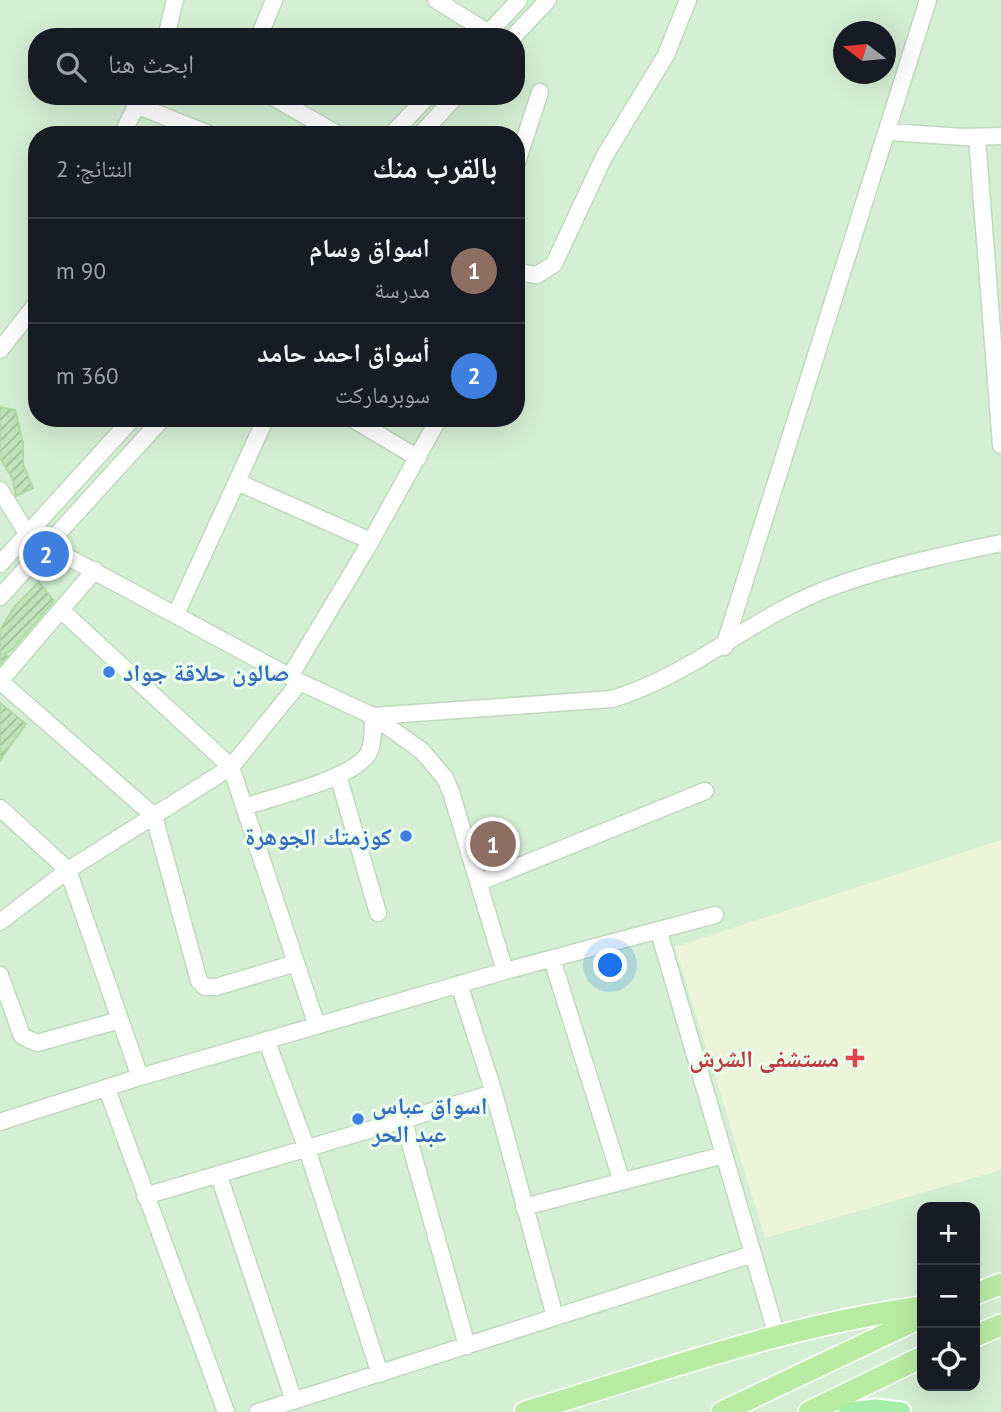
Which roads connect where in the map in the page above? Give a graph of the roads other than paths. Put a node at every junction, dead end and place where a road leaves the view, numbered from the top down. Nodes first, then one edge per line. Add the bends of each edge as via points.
1 (175, 0) edge
2 (274, 0) edge
3 (436, 0) edge
4 (519, 0) edge
5 (548, 0) edge
6 (688, 0) edge
7 (928, 0) edge
8 (168, 28) edge
9 (263, 28) edge
10 (477, 28) edge
11 (493, 28) edge
12 (522, 28) edge
13 (540, 92) dead end
14 (137, 105) edge
15 (147, 105) edge
16 (287, 105) edge
17 (419, 105) edge
18 (448, 105) edge
19 (126, 126) edge
20 (192, 126) edge
21 (324, 126) edge
22 (400, 126) edge
23 (428, 126) edge
24 (888, 132) junction
25 (1001, 136) edge
26 (525, 138) edge
27 (977, 138) junction
28 (525, 273) edge
29 (28, 314) edge
30 (0, 350) edge
31 (124, 427) edge
32 (155, 427) edge
33 (263, 427) edge
34 (366, 427) edge
35 (434, 427) edge
36 (1001, 445) edge
37 (418, 458) junction
38 (237, 482) junction
39 (0, 490) edge
40 (29, 535) junction
41 (371, 541) junction
42 (1001, 543) edge
43 (49, 547) junction
44 (4, 555) edge
45 (95, 569) junction
46 (0, 597) edge
47 (61, 610) junction
48 (176, 614) junction
49 (724, 647) junction
50 (295, 679) junction
51 (0, 681) edge
52 (373, 716) junction
53 (231, 767) junction
54 (338, 775) junction
55 (705, 791) dead end
56 (244, 807) junction
57 (0, 808) edge
58 (154, 816) junction
59 (68, 870) junction
60 (480, 882) junction
61 (378, 914) dead end
62 (715, 915) dead end
63 (0, 922) edge
64 (659, 932) junction
65 (551, 959) junction
66 (296, 963) junction
67 (505, 971) junction
68 (0, 975) edge
69 (458, 984) junction
70 (120, 1020) junction
71 (317, 1026) junction
72 (267, 1042) junction
73 (140, 1077) junction
74 (107, 1089) junction
75 (494, 1093) junction
76 (0, 1122) edge
77 (404, 1122) junction
78 (307, 1149) junction
79 (724, 1155) junction
80 (219, 1176) junction
81 (621, 1179) junction
82 (145, 1196) junction
83 (524, 1207) junction
84 (752, 1254) junction
85 (1001, 1284) edge
86 (980, 1292) edge
87 (917, 1308) edge
88 (555, 1317) junction
89 (917, 1319) edge
90 (1001, 1325) edge
91 (980, 1334) edge
92 (777, 1336) junction
93 (467, 1346) junction
94 (917, 1359) edge
95 (380, 1374) junction
96 (294, 1401) junction
97 (226, 1412) edge
98 (258, 1412) edge
99 (524, 1412) edge
100 (722, 1412) edge
101 (809, 1412) edge
102 (848, 1412) edge
103 (901, 1412) edge

1 - 8 street
2 - 9 street
3 - 10 street
4 - 11 street
5 - 12 street
6 - 28 street via 666,55 610,147 554,264 537,275
7 - 24 street
13 - 26 street
14 - 19 street
15 - 20 street
16 - 21 street
17 - 22 street
18 - 23 street
24 - 27 street
24 - 49 street
25 - 27 street
27 - 36 street
29 - 30 street
31 - 40 street
32 - 43 street
33 - 38 street
34 - 37 street
35 - 37 street
37 - 41 street
38 - 41 street
38 - 48 street
39 - 40 street
40 - 44 street
41 - 50 street
42 - 49 street via 942,555 792,604
43 - 45 street
43 - 46 street
45 - 47 street
45 - 48 street
47 - 51 street
47 - 53 street
48 - 50 street
49 - 52 street via 645,689 612,699
50 - 52 street
50 - 53 street
51 - 58 street
52 - 54 street via 368,754
52 - 60 street via 422,751 444,778
53 - 56 street
53 - 58 street
54 - 56 street
54 - 61 street
55 - 60 street
56 - 66 street
57 - 59 street
58 - 59 street
58 - 66 street via 199,981 205,987 216,987
59 - 63 street
59 - 70 street
60 - 67 street
62 - 64 street
64 - 65 street
64 - 79 street
65 - 67 street
65 - 81 street
66 - 71 street
67 - 69 street
68 - 70 street via 22,1036 28,1041 37,1043
69 - 71 street
69 - 75 street
70 - 73 street
71 - 72 street
72 - 73 street
72 - 78 street
73 - 74 street
74 - 76 street
74 - 82 street
75 - 77 street
75 - 83 street
77 - 78 street
77 - 93 street
78 - 80 street
78 - 95 street
79 - 81 street
79 - 84 street
80 - 82 street
80 - 96 street
81 - 83 street
82 - 97 street
83 - 88 street
84 - 88 street
84 - 92 street
85 - 86 highway
87 - 92 highway
88 - 93 street
89 - 100 highway
90 - 91 highway
92 - 99 highway
93 - 95 street
94 - 101 highway
95 - 96 street
96 - 98 street
102 - 103 main road

